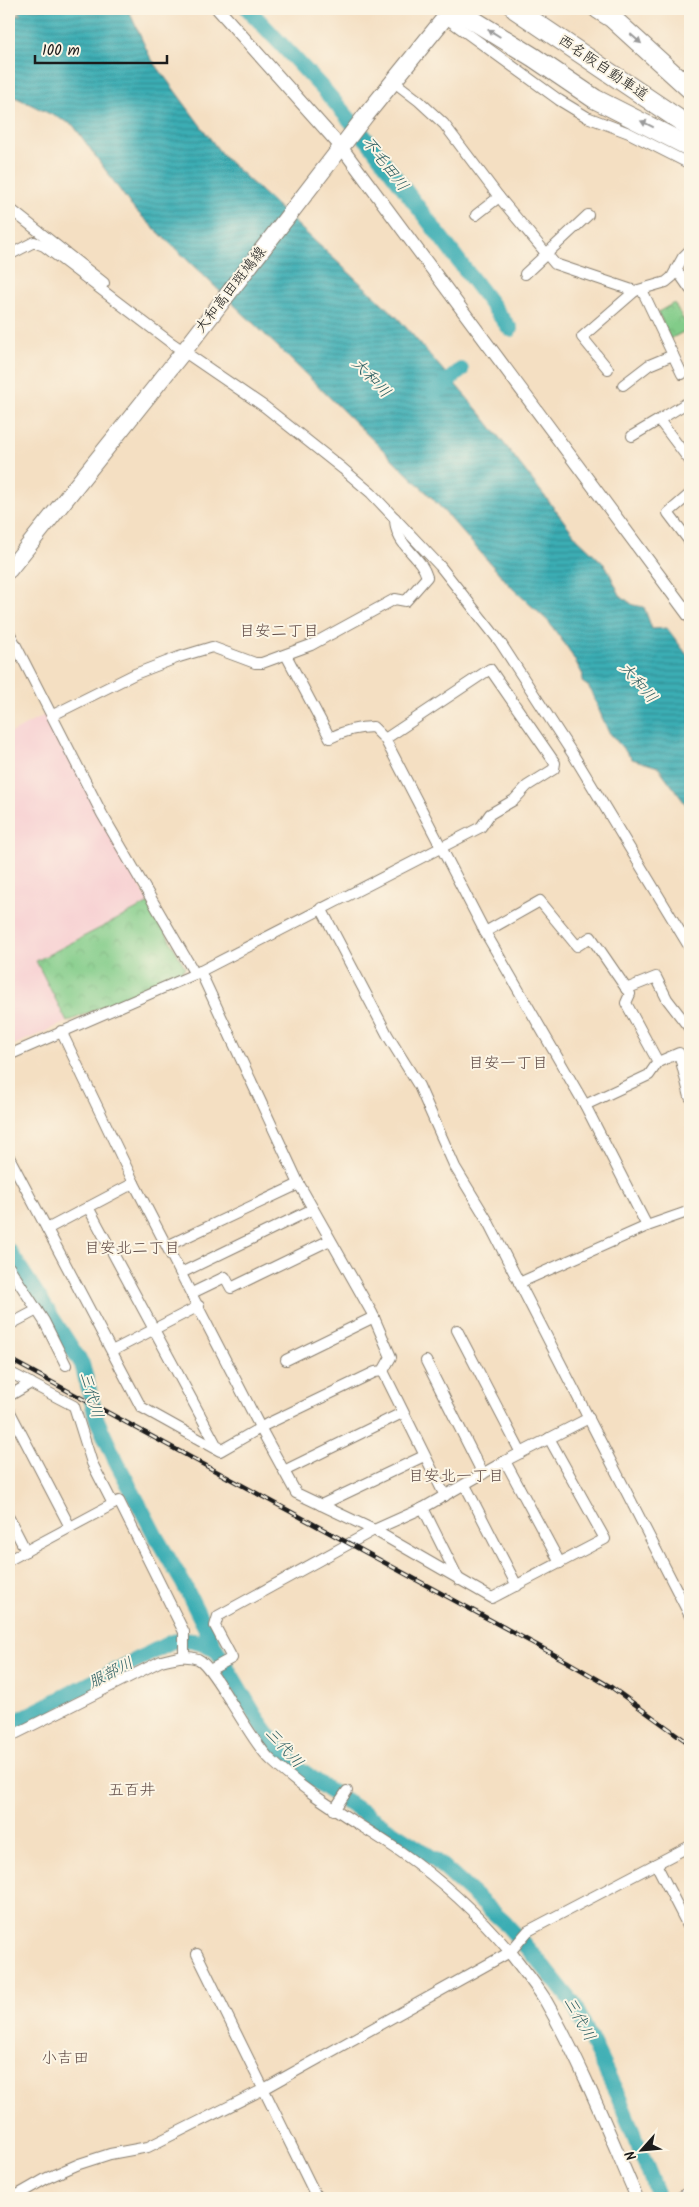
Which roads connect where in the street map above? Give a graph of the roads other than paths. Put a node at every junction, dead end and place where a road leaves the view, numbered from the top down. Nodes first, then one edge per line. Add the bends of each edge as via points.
1 (218, 9) edge
2 (515, 9) edge
3 (538, 9) edge
4 (598, 9) edge
5 (451, 12) edge
6 (393, 81) junction
7 (690, 88) edge
8 (690, 112) edge
9 (690, 127) edge
10 (342, 147) junction
11 (690, 147) edge
12 (690, 164) edge
13 (499, 197) junction
14 (9, 208) edge
15 (588, 215) dead end
16 (476, 216) dead end
17 (690, 250) edge
18 (546, 254) junction
19 (9, 255) edge
20 (676, 269) junction
21 (525, 274) dead end
22 (690, 289) edge
23 (639, 291) junction
24 (170, 342) junction
25 (184, 351) junction
26 (674, 355) junction
27 (608, 369) dead end
28 (682, 374) dead end
29 (623, 385) dead end
30 (690, 401) edge
31 (659, 420) junction
32 (632, 436) dead end
33 (690, 461) edge
34 (690, 494) edge
35 (395, 518) junction
36 (690, 542) edge
37 (9, 570) edge
38 (690, 617) edge
39 (9, 632) edge
40 (286, 655) junction
41 (53, 715) junction
42 (385, 739) junction
43 (441, 848) junction
44 (321, 908) junction
45 (485, 932) junction
46 (690, 948) edge
47 (198, 972) junction
48 (626, 989) junction
49 (690, 1029) edge
50 (61, 1031) junction
51 (9, 1055) edge
52 (658, 1062) junction
53 (690, 1097) edge
54 (585, 1105) junction
55 (9, 1157) edge
56 (134, 1183) junction
57 (299, 1184) junction
58 (88, 1207) junction
59 (313, 1209) junction
60 (690, 1211) edge
61 (647, 1226) junction
62 (47, 1229) junction
63 (330, 1240) junction
64 (167, 1246) junction
65 (181, 1272) junction
66 (11, 1273) edge
67 (519, 1283) junction
68 (192, 1293) junction
69 (199, 1306) junction
70 (37, 1310) junction
71 (374, 1317) junction
72 (9, 1325) edge
73 (153, 1330) junction
74 (457, 1330) dead end
75 (112, 1351) junction
76 (286, 1360) dead end
77 (426, 1361) dead end
78 (66, 1365) dead end
79 (382, 1371) junction
80 (9, 1372) edge
81 (31, 1384) junction
82 (9, 1396) edge
83 (9, 1410) edge
84 (402, 1413) junction
85 (589, 1418) junction
86 (261, 1429) junction
87 (549, 1438) junction
88 (219, 1451) junction
89 (521, 1453) junction
90 (424, 1456) junction
91 (505, 1461) junction
92 (286, 1470) junction
93 (483, 1474) junction
94 (465, 1485) junction
95 (445, 1496) junction
96 (113, 1504) junction
97 (320, 1505) junction
98 (423, 1508) junction
99 (9, 1518) edge
100 (70, 1527) junction
101 (374, 1530) junction
102 (26, 1551) junction
103 (9, 1560) edge
104 (560, 1563) junction
105 (460, 1581) junction
106 (517, 1586) junction
107 (690, 1616) edge
108 (184, 1653) junction
109 (211, 1669) junction
110 (9, 1737) edge
111 (346, 1792) dead end
112 (335, 1810) junction
113 (690, 1846) edge
114 (656, 1864) junction
115 (690, 1930) edge
116 (512, 1950) junction
117 (197, 1954) dead end
118 (262, 2090) junction
119 (690, 2192) edge
120 (12, 2198) edge
121 (317, 2198) edge
122 (638, 2198) edge
123 (679, 2198) edge

1 - 10 street
2 - 9 highway, 西名阪自動車道
3 - 8 highway, 西名阪自動車道
4 -> 7 highway
5 - 6 main road, 大和高田斑鳩線
11 -> 5 highway via 595,99 532,57
5 - 12 street via 559,100 587,117 629,133
6 - 10 main road, 大和高田斑鳩線
6 - 13 street via 444,124
10 - 25 main road, 大和高田斑鳩線
10 - 38 street
13 - 16 street
13 - 18 street
14 - 24 street via 133,307
15 - 18 street
17 - 20 street
18 - 21 street
18 - 23 street via 554,264
19 - 24 street via 34,242 44,246
20 - 22 street
20 - 23 street via 666,282
23 - 26 street
23 - 27 street via 582,337
24 - 25 street
25 - 35 street via 288,426 357,481
25 - 37 main road, 大和高田斑鳩線
26 - 28 street
26 - 29 street via 649,366
30 - 31 street
31 - 32 street
31 - 33 street
34 - 36 street via 668,513
35 - 40 street via 399,540 424,569 426,577 406,601 395,600
35 - 46 street via 440,566 500,642 574,756
39 - 41 street
40 - 41 street via 255,663 212,647 135,674
40 - 42 street via 330,738 353,728 373,727
41 - 47 street via 102,814
42 - 43 street
42 - 43 street via 490,669 555,763 554,769 490,814 481,827
43 - 44 street
43 - 45 street
44 - 47 street
44 - 67 street via 388,1036 419,1086 455,1166
45 - 48 street via 540,901 577,946 591,937
45 - 54 street
47 - 50 street
47 - 57 street
48 - 49 street via 656,977 667,999
48 - 52 street via 630,994 626,1003
50 - 51 street
50 - 56 street
52 - 53 street via 678,1053
52 - 54 street via 649,1075
54 - 61 street
55 - 62 street
56 - 58 street
56 - 64 street
57 - 59 street
57 - 64 street
58 - 62 street
58 - 73 street
59 - 63 street
59 - 65 street
60 - 61 street
61 - 67 street
62 - 75 street
63 - 68 street via 231,1288 225,1277
63 - 71 street
64 - 65 street
65 - 68 street
66 - 70 street
67 - 85 street
68 - 69 street
69 - 73 street
69 - 86 street
70 - 72 street
70 - 78 street
71 - 76 street
71 - 79 street via 391,1357
73 - 75 street
73 - 88 street
74 - 89 street
75 - 88 street via 141,1407
77 - 93 street
79 - 84 street
79 - 86 street
80 - 81 street
81 - 82 street
81 - 96 street via 74,1406 90,1456
83 - 100 street
84 - 90 street
84 - 92 street
85 - 87 street
85 - 107 street
86 - 88 street
86 - 92 street
87 - 89 street
87 - 104 street via 605,1539
89 - 91 street
90 - 95 street
90 - 97 street
91 - 93 street
91 - 104 street
92 - 97 street via 296,1493
93 - 94 street
94 - 95 street
94 - 106 street
95 - 98 street
96 - 100 street
96 - 108 street via 119,1501 184,1632
97 - 101 street
98 - 101 street
98 - 105 street
99 - 102 street
100 - 102 street
101 - 105 street
101 - 109 street via 218,1616 215,1626 232,1658
102 - 103 street
104 - 106 street
105 - 106 street via 492,1598
108 - 109 street
108 - 110 street via 161,1661
109 - 112 street via 252,1738 269,1759
111 - 112 street
112 - 116 street via 401,1852 450,1891
113 - 114 street
114 - 115 street
114 - 116 street via 528,1931
116 - 118 street
116 - 122 street via 543,1996 563,2035
117 - 118 street
118 - 120 street via 148,2147 79,2164
118 - 121 street
119 - 123 street

